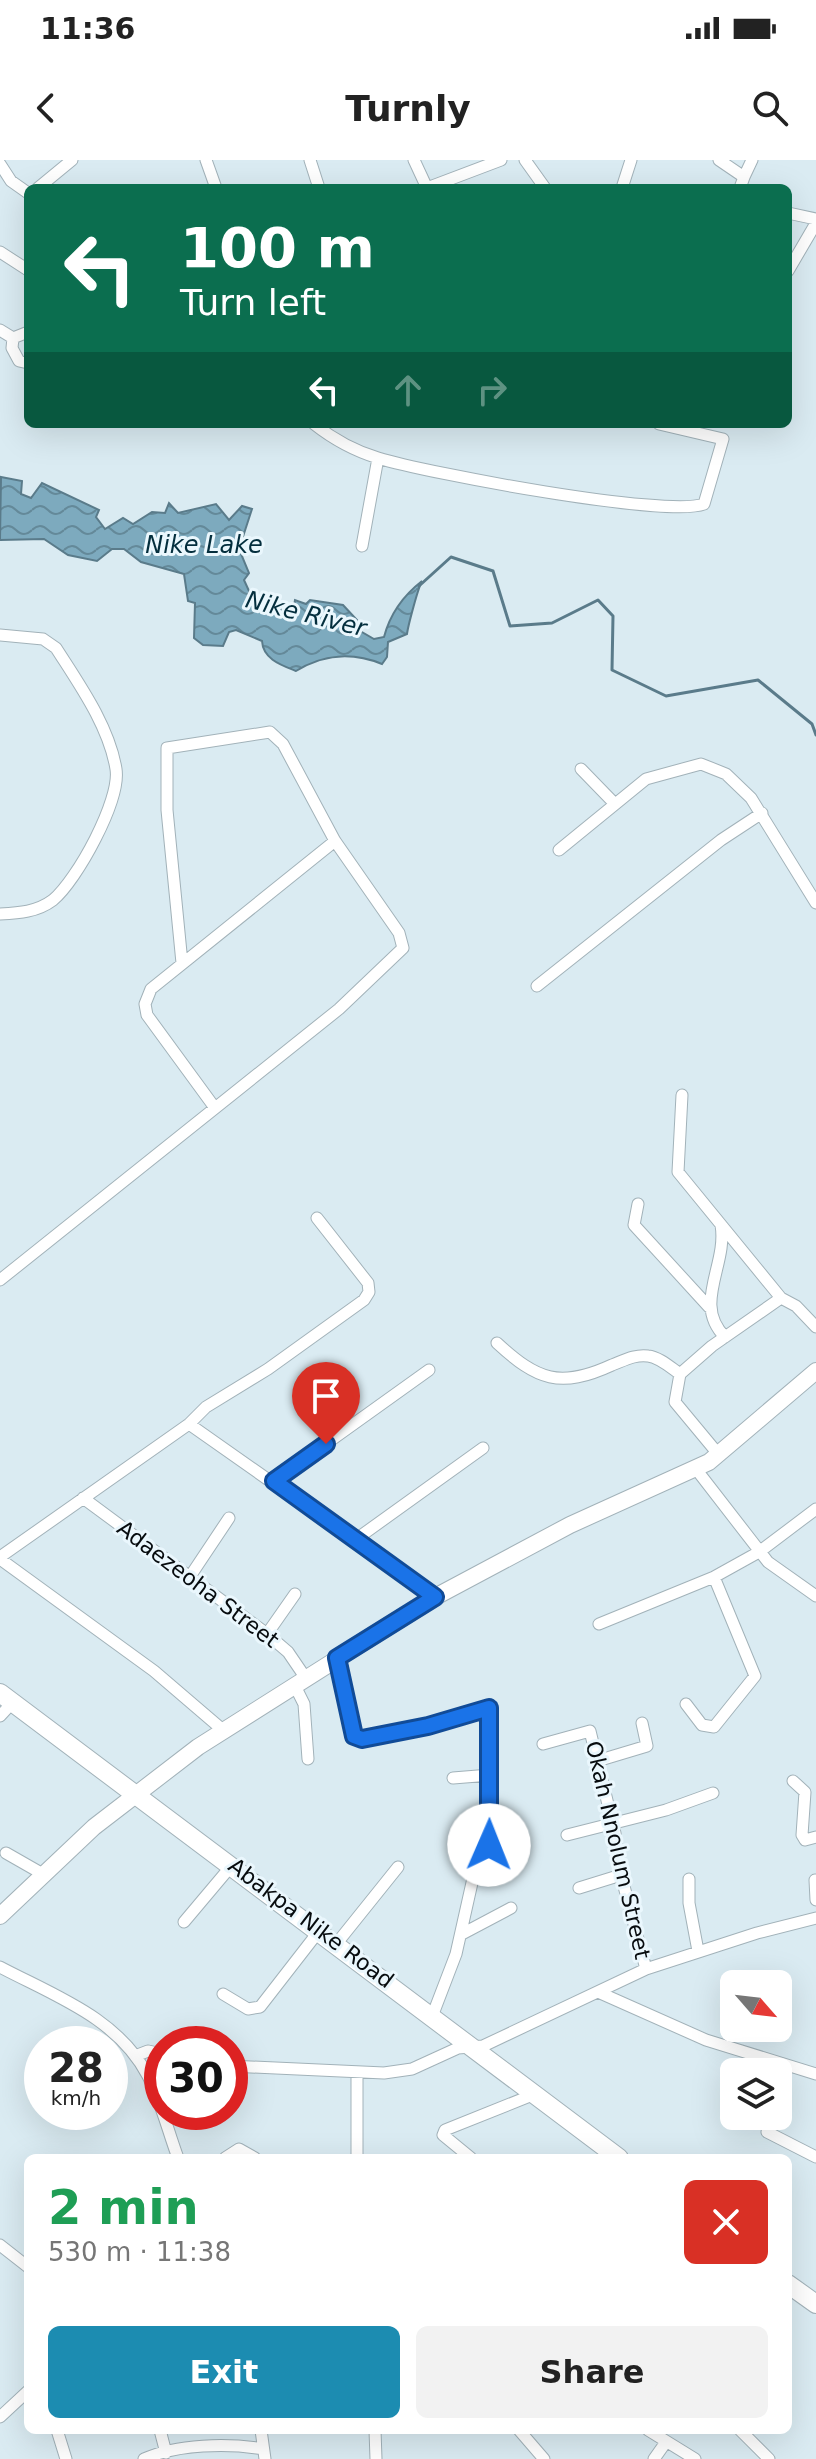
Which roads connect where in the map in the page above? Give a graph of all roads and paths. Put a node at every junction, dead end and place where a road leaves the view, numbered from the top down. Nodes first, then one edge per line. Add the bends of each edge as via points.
1 (72, 160) edge
2 (206, 160) edge
3 (310, 160) edge
4 (414, 160) edge
5 (501, 160) edge
6 (525, 160) edge
7 (631, 160) edge
8 (719, 160) edge
9 (752, 160) edge
10 (0, 164) edge
11 (742, 182) edge
12 (43, 184) edge
13 (215, 184) edge
14 (318, 184) edge
15 (425, 184) edge
16 (438, 184) edge
17 (542, 184) edge
18 (623, 184) edge
19 (24, 190) edge
20 (792, 214) edge
21 (816, 221) edge
22 (0, 252) edge
23 (792, 264) edge
24 (24, 267) edge
25 (0, 330) edge
26 (24, 334) edge
27 (13, 338) junction
28 (24, 362) edge
29 (319, 428) edge
30 (676, 428) edge
31 (378, 458) junction
32 (362, 546) dead end
33 (0, 635) edge
34 (581, 769) dead end
35 (614, 803) junction
36 (762, 813) junction
37 (335, 841) junction
38 (559, 850) dead end
39 (816, 903) edge
40 (0, 914) edge
41 (182, 963) junction
42 (537, 986) dead end
43 (682, 1095) dead end
44 (215, 1108) junction
45 (638, 1204) dead end
46 (317, 1218) dead end
47 (720, 1224) junction
48 (0, 1280) edge
49 (781, 1298) junction
50 (709, 1307) junction
51 (816, 1327) edge
52 (725, 1337) junction
53 (497, 1343) dead end
54 (429, 1370) dead end
55 (680, 1374) junction
56 (813, 1378) edge
57 (189, 1424) junction
58 (483, 1448) dead end
59 (719, 1455) junction
60 (696, 1469) junction
61 (274, 1481) junction
62 (83, 1498) junction
63 (816, 1509) edge
64 (229, 1518) dead end
65 (355, 1540) junction
66 (759, 1552) junction
67 (0, 1558) edge
68 (714, 1577) junction
69 (189, 1578) junction
70 (295, 1594) dead end
71 (816, 1596) edge
72 (435, 1597) junction
73 (599, 1624) dead end
74 (267, 1634) junction
75 (337, 1658) junction
76 (300, 1681) junction
77 (4, 1704) edge
78 (686, 1704) dead end
79 (642, 1723) dead end
80 (224, 1731) junction
81 (543, 1744) dead end
82 (308, 1759) dead end
83 (597, 1761) junction
84 (490, 1775) junction
85 (453, 1778) dead end
86 (793, 1781) dead end
87 (138, 1793) junction
88 (713, 1793) dead end
89 (613, 1822) junction
90 (567, 1835) dead end
91 (816, 1837) edge
92 (6, 1853) dead end
93 (233, 1864) junction
94 (398, 1867) dead end
95 (41, 1873) junction
96 (621, 1875) junction
97 (689, 1879) dead end
98 (815, 1880) edge
99 (579, 1888) dead end
100 (816, 1900) edge
101 (511, 1908) dead end
102 (0, 1916) edge
103 (816, 1918) edge
104 (184, 1922) dead end
105 (319, 1931) junction
106 (462, 1934) junction
107 (337, 1943) junction
108 (698, 1951) junction
109 (0, 1967) edge
110 (646, 1969) junction
111 (598, 1992) junction
112 (223, 1994) dead end
113 (433, 2014) junction
114 (472, 2046) junction
115 (144, 2053) edge
116 (135, 2056) junction
117 (248, 2066) edge
118 (357, 2074) junction
119 (816, 2074) edge
120 (535, 2093) junction
121 (767, 2132) dead end
122 (177, 2154) edge
123 (357, 2154) edge
124 (466, 2154) edge
125 (614, 2154) edge
126 (816, 2157) edge
127 (0, 2245) edge
128 (24, 2264) edge
129 (792, 2287) edge
130 (816, 2304) edge
131 (24, 2395) edge
132 (0, 2417) edge
133 (58, 2434) edge
134 (161, 2434) edge
135 (262, 2434) edge
136 (375, 2434) edge
137 (522, 2434) edge
138 (654, 2434) edge
139 (744, 2434) edge
140 (666, 2442) junction
141 (166, 2453) junction
142 (264, 2454) edge
143 (66, 2459) edge
144 (144, 2459) edge
145 (376, 2459) edge
146 (544, 2459) edge
147 (654, 2459) edge
148 (695, 2459) edge
149 (769, 2459) edge

1 - 12 street
2 - 13 street
3 - 14 street
4 - 15 street
5 - 16 street
6 - 17 street
7 - 18 street
8 - 11 street
9 - 11 street
10 - 19 street
20 - 21 street
21 - 23 street
22 - 24 street
25 - 27 street
26 - 27 street
27 - 28 street via 12,348
29 - 31 street
30 - 31 street via 723,439 704,504 632,504
31 - 32 street
33 - 40 street via 43,639 56,648 107,736 117,771 116,791 67,885 50,902 28,912
34 - 35 street
35 - 36 street via 646,779 701,764 726,774
35 - 38 street
36 - 39 street
36 - 42 street
37 - 41 street
37 - 41 street via 283,744 270,732 167,748 167,810
37 - 44 street via 399,933 403,948 339,1009
41 - 44 street via 151,989 147,1015
43 - 47 street via 678,1172
44 - 48 street
45 - 50 street via 634,1225
46 - 57 street via 368,1283 369,1292
47 - 49 street
47 - 50 street via 724,1242
49 - 51 street
49 - 52 street
50 - 52 street via 712,1322
52 - 55 street
53 - 55 street via 523,1367 555,1380 599,1372 642,1355
54 - 61 street
55 - 59 street via 675,1402
56 - 59 main road
57 - 61 street
57 - 62 street
58 - 65 street
59 - 60 main road
60 - 66 street
60 - 72 main road via 570,1525
61 - 65 street
62 - 67 street
62 - 69 street, Adaezeoha Street
63 - 66 street
64 - 69 street
65 - 72 street
66 - 68 street
66 - 71 street
67 - 80 street via 154,1671
68 - 73 street
68 - 78 street via 755,1676 714,1727 702,1725
69 - 74 street, Adaezeoha Street
70 - 74 street
72 - 75 main road
74 - 76 street, Adaezeoha Street via 288,1652
75 - 76 main road
75 - 84 street via 358,1739 489,1708
76 - 80 main road
76 - 82 street
77 - 87 main road, Abakpa Nike Road
79 - 83 street via 647,1746
80 - 87 main road
81 - 83 street, Okah Nnolum Street via 590,1731
83 - 89 street, Okah Nnolum Street
84 - 85 street
84 - 106 street via 489,1845 478,1856
86 - 91 street via 805,1792 802,1835 805,1840
87 - 93 main road, Abakpa Nike Road
87 - 95 main road
88 - 89 street
89 - 90 street
89 - 96 street, Okah Nnolum Street
92 - 95 street
93 - 104 street
93 - 105 main road, Abakpa Nike Road
94 - 107 street
95 - 102 main road
96 - 99 street
96 - 110 street, Okah Nnolum Street
97 - 108 street
98 - 100 street
101 - 106 street
103 - 108 street
105 - 107 main road, Abakpa Nike Road
105 - 112 street via 260,2007 248,2009
106 - 113 street
107 - 113 main road, Abakpa Nike Road
108 - 110 street
109 - 116 street via 94,2016
110 - 111 street
111 - 114 street via 483,2046
111 - 119 street via 706,2040
113 - 114 main road, Abakpa Nike Road
114 - 118 street via 412,2069
114 - 120 main road, Abakpa Nike Road
115 - 116 street
116 - 122 street via 156,2095
117 - 118 street
118 - 123 street
120 - 124 street via 445,2130 447,2140
120 - 125 main road, Abakpa Nike Road
121 - 126 street
127 - 128 street
129 - 130 main road
131 - 132 street
133 - 143 street
134 - 141 street
135 - 142 street
136 - 145 street
137 - 146 street
138 - 140 street
139 - 149 street
140 - 147 street
140 - 148 street
141 - 142 street via 241,2445
141 - 144 street

